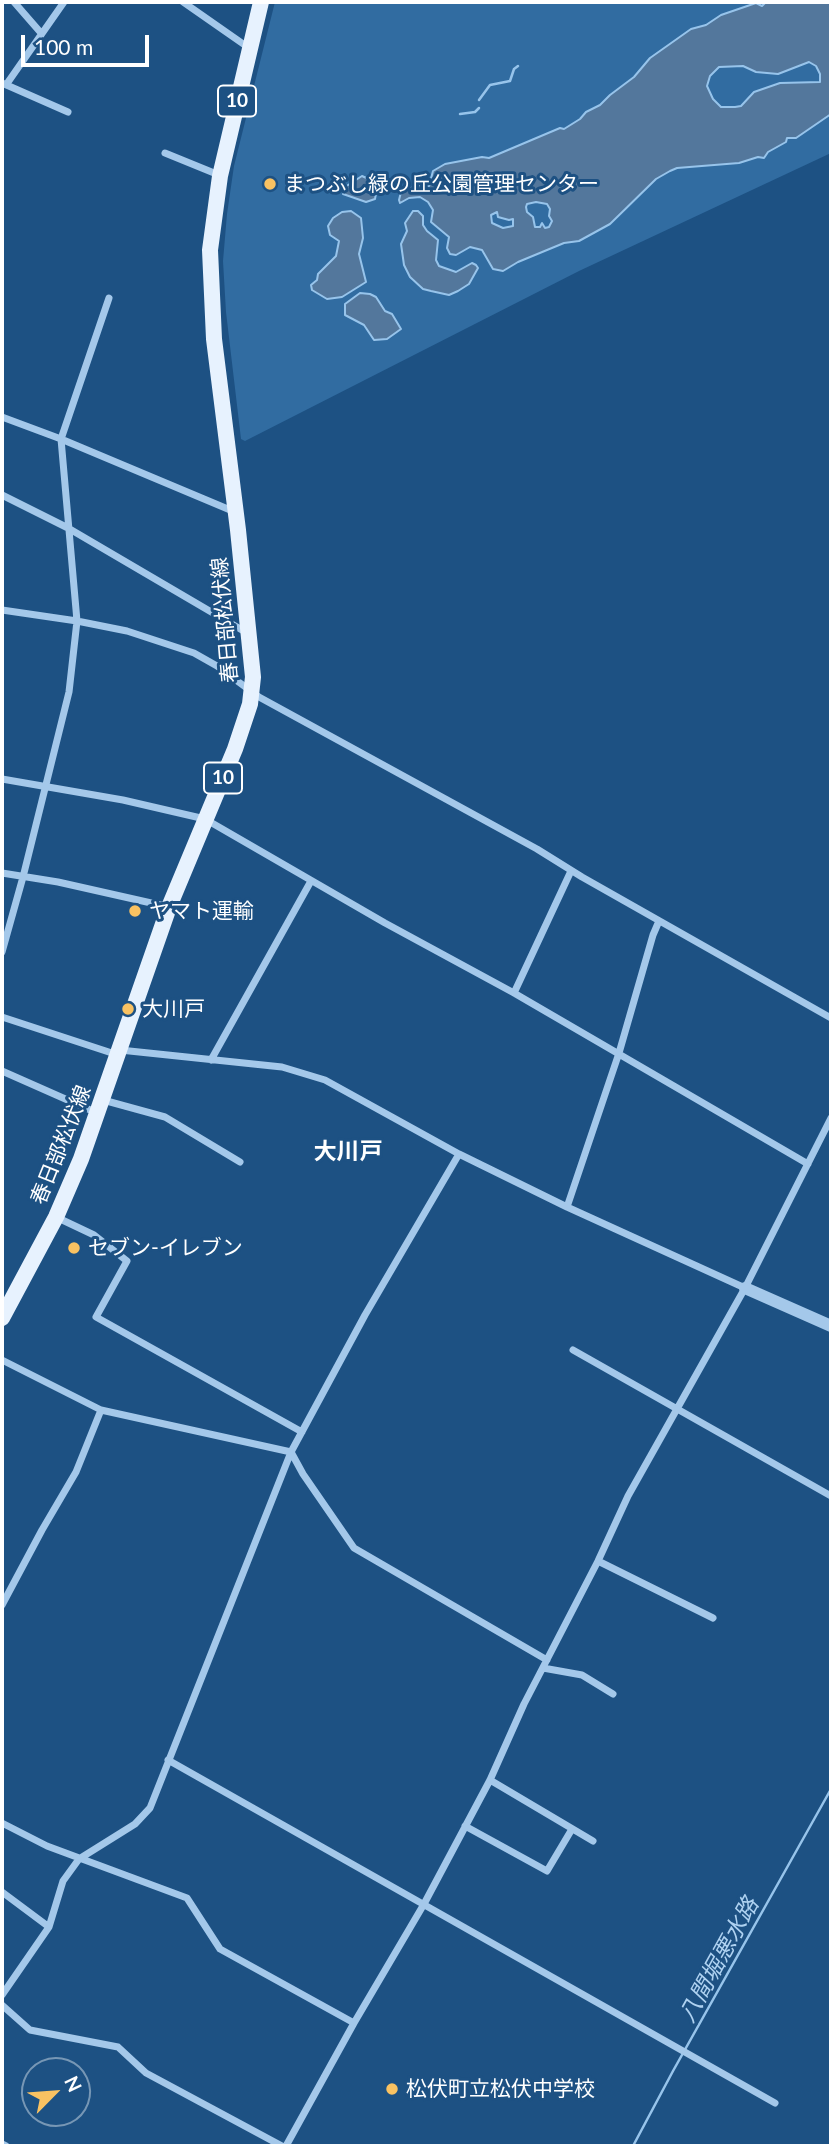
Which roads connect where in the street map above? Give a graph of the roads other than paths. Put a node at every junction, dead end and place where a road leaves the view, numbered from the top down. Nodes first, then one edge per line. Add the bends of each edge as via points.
1 (14, 2) edge
2 (64, 2) edge
3 (183, 2) edge
4 (261, 2) edge
5 (41, 33) junction
6 (249, 48) junction
7 (4, 83) edge
8 (68, 112) dead end
9 (165, 153) dead end
10 (220, 176) junction
11 (108, 298) dead end
12 (2, 417) edge
13 (61, 439) junction
14 (2, 495) edge
15 (235, 512) junction
16 (68, 528) junction
17 (2, 610) edge
18 (77, 621) junction
19 (249, 632) junction
20 (253, 691) junction
21 (2, 779) edge
22 (46, 786) junction
23 (205, 820) junction
24 (571, 871) junction
25 (2, 873) edge
26 (23, 877) junction
27 (311, 881) junction
28 (169, 907) junction
29 (659, 921) junction
30 (2, 952) edge
31 (514, 993) junction
32 (2, 1017) edge
33 (831, 1018) edge
34 (119, 1052) junction
35 (619, 1053) junction
36 (211, 1060) junction
37 (2, 1071) edge
38 (101, 1107) junction
39 (831, 1118) edge
40 (459, 1154) junction
41 (240, 1162) dead end
42 (807, 1164) junction
43 (567, 1207) junction
44 (56, 1217) junction
45 (745, 1288) junction
46 (2, 1318) edge
47 (831, 1326) edge
48 (573, 1350) dead end
49 (2, 1360) edge
50 (678, 1408) junction
51 (101, 1409) junction
52 (302, 1432) junction
53 (291, 1452) junction
54 (831, 1496) edge
55 (598, 1561) junction
56 (2, 1605) edge
57 (713, 1618) dead end
58 (545, 1664) junction
59 (614, 1693) dead end
60 (167, 1760) junction
61 (489, 1780) junction
62 (2, 1823) edge
63 (465, 1826) junction
64 (572, 1829) junction
65 (593, 1841) dead end
66 (79, 1859) junction
67 (2, 1892) edge
68 (424, 1904) junction
69 (49, 1927) junction
70 (2, 1995) edge
71 (2, 2005) edge
72 (354, 2023) junction
73 (775, 2103) dead end
74 (2, 2144) edge
75 (6, 2146) edge
76 (284, 2146) edge

1 - 5 street
2 - 5 street
3 - 6 street
4 - 6 main road, 春日部松伏線 / 10
5 - 7 street
6 - 10 main road, 春日部松伏線 / 10
7 - 8 street
9 - 10 street
10 - 15 main road, 春日部松伏線 / 10 via 211,233 210,301
11 - 13 street
12 - 13 street
13 - 15 street
13 - 16 street
14 - 16 street
15 - 19 main road, 春日部松伏線 / 10
16 - 18 street
16 - 19 street
17 - 18 street
18 - 20 street via 127,631 194,653
18 - 22 street via 69,692
19 - 20 main road, 春日部松伏線 / 10
20 - 23 main road, 春日部松伏線 / 10
20 - 24 street
21 - 22 street
22 - 23 street
22 - 26 street
23 - 27 street
23 - 28 main road, 春日部松伏線 / 10
24 - 29 street
24 - 31 street
25 - 26 street
26 - 28 street
26 - 30 street
27 - 31 street
27 - 36 street
28 - 34 main road, 春日部松伏線 / 10
29 - 33 street
29 - 35 street
31 - 35 street
32 - 34 street
34 - 36 street
34 - 38 main road, 春日部松伏線 / 10
35 - 42 street
35 - 43 street
36 - 40 street via 282,1067 325,1080
37 - 38 street
38 - 41 street via 165,1117
38 - 44 main road, 春日部松伏線 / 10
39 - 42 street
40 - 43 street
40 - 52 street
42 - 45 street
43 - 45 street
44 - 46 main road, 春日部松伏線 / 10
44 - 52 street via 94,1235 127,1261 96,1317
45 - 47 street
45 - 50 street
48 - 50 street
49 - 51 street
50 - 54 street
50 - 55 street via 628,1496
51 - 53 street
51 - 56 street via 76,1472
52 - 53 street
53 - 58 street via 354,1548
53 - 60 street
55 - 57 street
55 - 58 street
58 - 59 street via 582,1675
58 - 61 street
60 - 66 street via 150,1808 135,1824
60 - 68 street
61 - 63 street
61 - 64 street
62 - 66 street
63 - 64 street via 547,1871
63 - 68 street
64 - 65 street
66 - 69 street via 63,1881
66 - 72 street via 187,1898 220,1949
67 - 69 street
68 - 72 street
68 - 73 street
69 - 70 street
71 - 76 street via 30,2029 118,2047 146,2073
72 - 76 street
74 - 75 street

